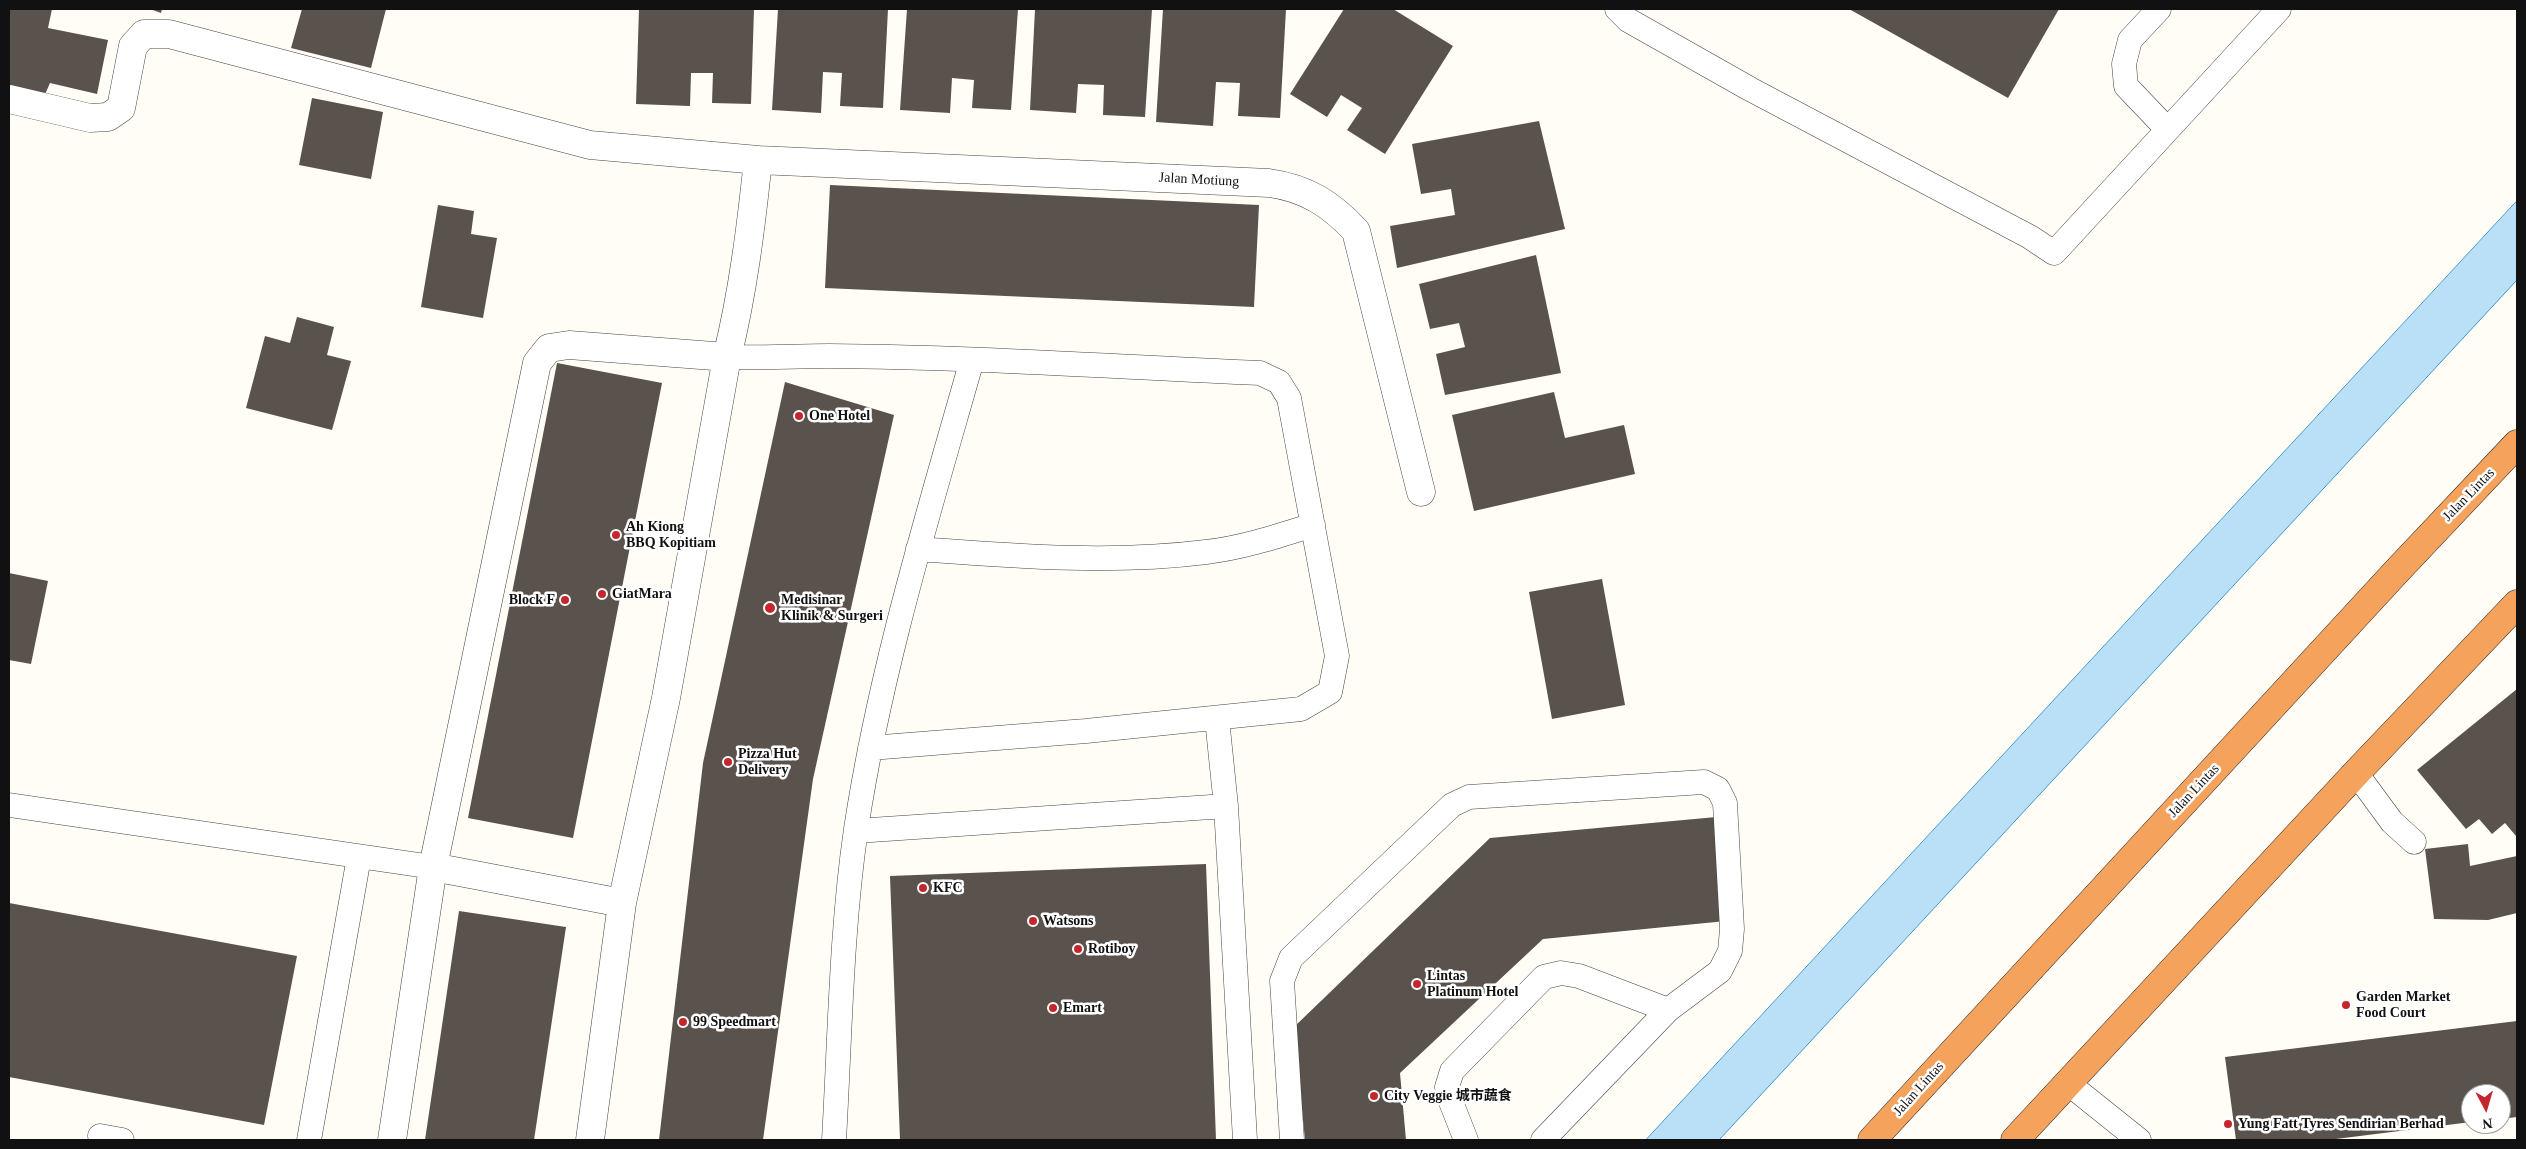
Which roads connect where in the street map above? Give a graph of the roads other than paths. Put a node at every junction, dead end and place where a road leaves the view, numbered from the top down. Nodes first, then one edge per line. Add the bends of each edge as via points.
1 (1617, 9) edge
2 (2159, 9) edge
3 (2279, 9) edge
4 (9, 99) edge
5 (2167, 129) junction
6 (758, 160) junction
7 (727, 357) junction
8 (972, 360) junction
9 (2517, 444) edge
10 (1421, 492) dead end
11 (1313, 525) junction
12 (918, 549) junction
13 (2517, 604) edge
14 (1217, 719) junction
15 (870, 748) junction
16 (2356, 773) junction
17 (9, 805) edge
18 (1226, 806) junction
19 (856, 831) junction
20 (2414, 842) dead end
21 (359, 857) junction
22 (433, 867) junction
23 (622, 903) junction
24 (1668, 1010) junction
25 (2069, 1084) junction
26 (309, 1140) edge
27 (392, 1140) edge
28 (590, 1140) edge
29 (834, 1140) edge
30 (1245, 1140) edge
31 (1292, 1140) edge
32 (1466, 1140) edge
33 (1543, 1140) edge
34 (1872, 1140) edge
35 (2015, 1140) edge
36 (2139, 1140) edge

1 - 5 lane via 1628,20 1750,89 2054,253
2 - 5 lane via 2130,40 2124,64 2126,86
3 - 5 lane
4 - 6 street, Jalan Motiung via 90,118 108,116 121,108 133,46 144,34 168,34 590,145
6 - 7 street via 740,306
6 - 10 street, Jalan Motiung via 1269,183 1288,186 1323,200 1356,231
7 - 8 lane
7 - 22 street via 569,346 549,348 537,363
7 - 23 street via 666,698
8 - 11 lane via 1260,373 1279,382 1290,398
8 - 12 lane
9 - 34 highway, Jalan Lintas
11 - 12 lane via 1265,540 1208,552 1126,558 1026,557
11 - 14 lane via 1337,656 1330,692 1301,709
12 - 15 lane
13 - 16 highway
14 - 15 lane
14 - 18 lane
15 - 19 lane
16 - 20 lane via 2392,822
16 - 25 highway
17 - 21 lane
18 - 19 lane
18 - 30 lane
19 - 29 lane
21 - 22 lane
21 - 26 lane
22 - 23 street
22 - 27 street
23 - 28 street
24 - 31 lane via 1720,971 1730,951 1732,929 1725,804 1718,789 1704,782 1469,797 1436,818 1291,958 1282,981
24 - 32 lane via 1579,976 1561,973 1544,977 1452,1071 1447,1087
24 - 33 lane
25 - 35 highway
25 - 36 lane

